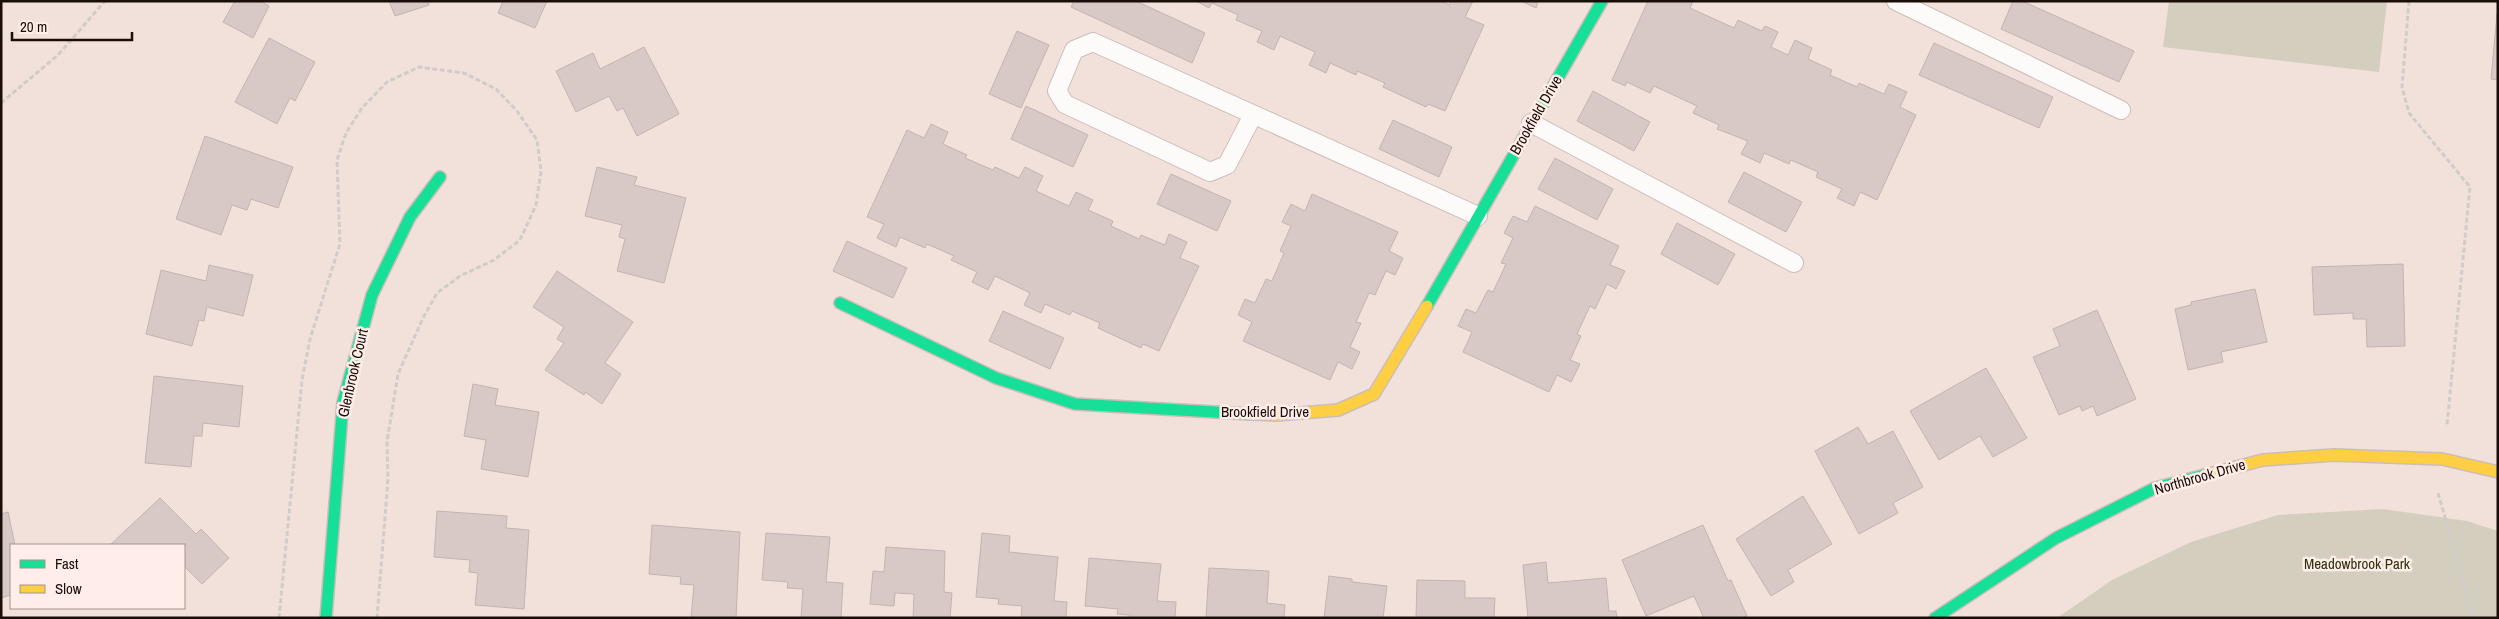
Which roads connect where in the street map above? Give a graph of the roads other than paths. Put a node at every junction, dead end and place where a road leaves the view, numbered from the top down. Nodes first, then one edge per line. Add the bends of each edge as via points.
1 (1602, 1) edge
2 (1896, 1) edge
3 (2122, 110) dead end
4 (1253, 115) junction
5 (1531, 123) junction
6 (440, 177) dead end
7 (1478, 216) junction
8 (1794, 263) dead end
9 (840, 304) dead end
10 (2498, 472) edge
11 (326, 618) edge
12 (1935, 618) edge

1 - 5 street, Brookfield Drive
2 - 3 lane
4 - 4 lane via 1093,42 1074,50 1057,91 1065,104 1210,172 1227,165
4 - 7 lane
5 - 7 street, Brookfield Drive
5 - 8 lane
6 - 11 street, Glenbrook Court via 410,218 372,295 343,402
7 - 9 street, Brookfield Drive via 1374,394 1338,410 1276,415 1075,404 996,378
10 - 12 street, Northbrook Drive via 2442,459 2334,455 2263,460 2155,488 2056,538

